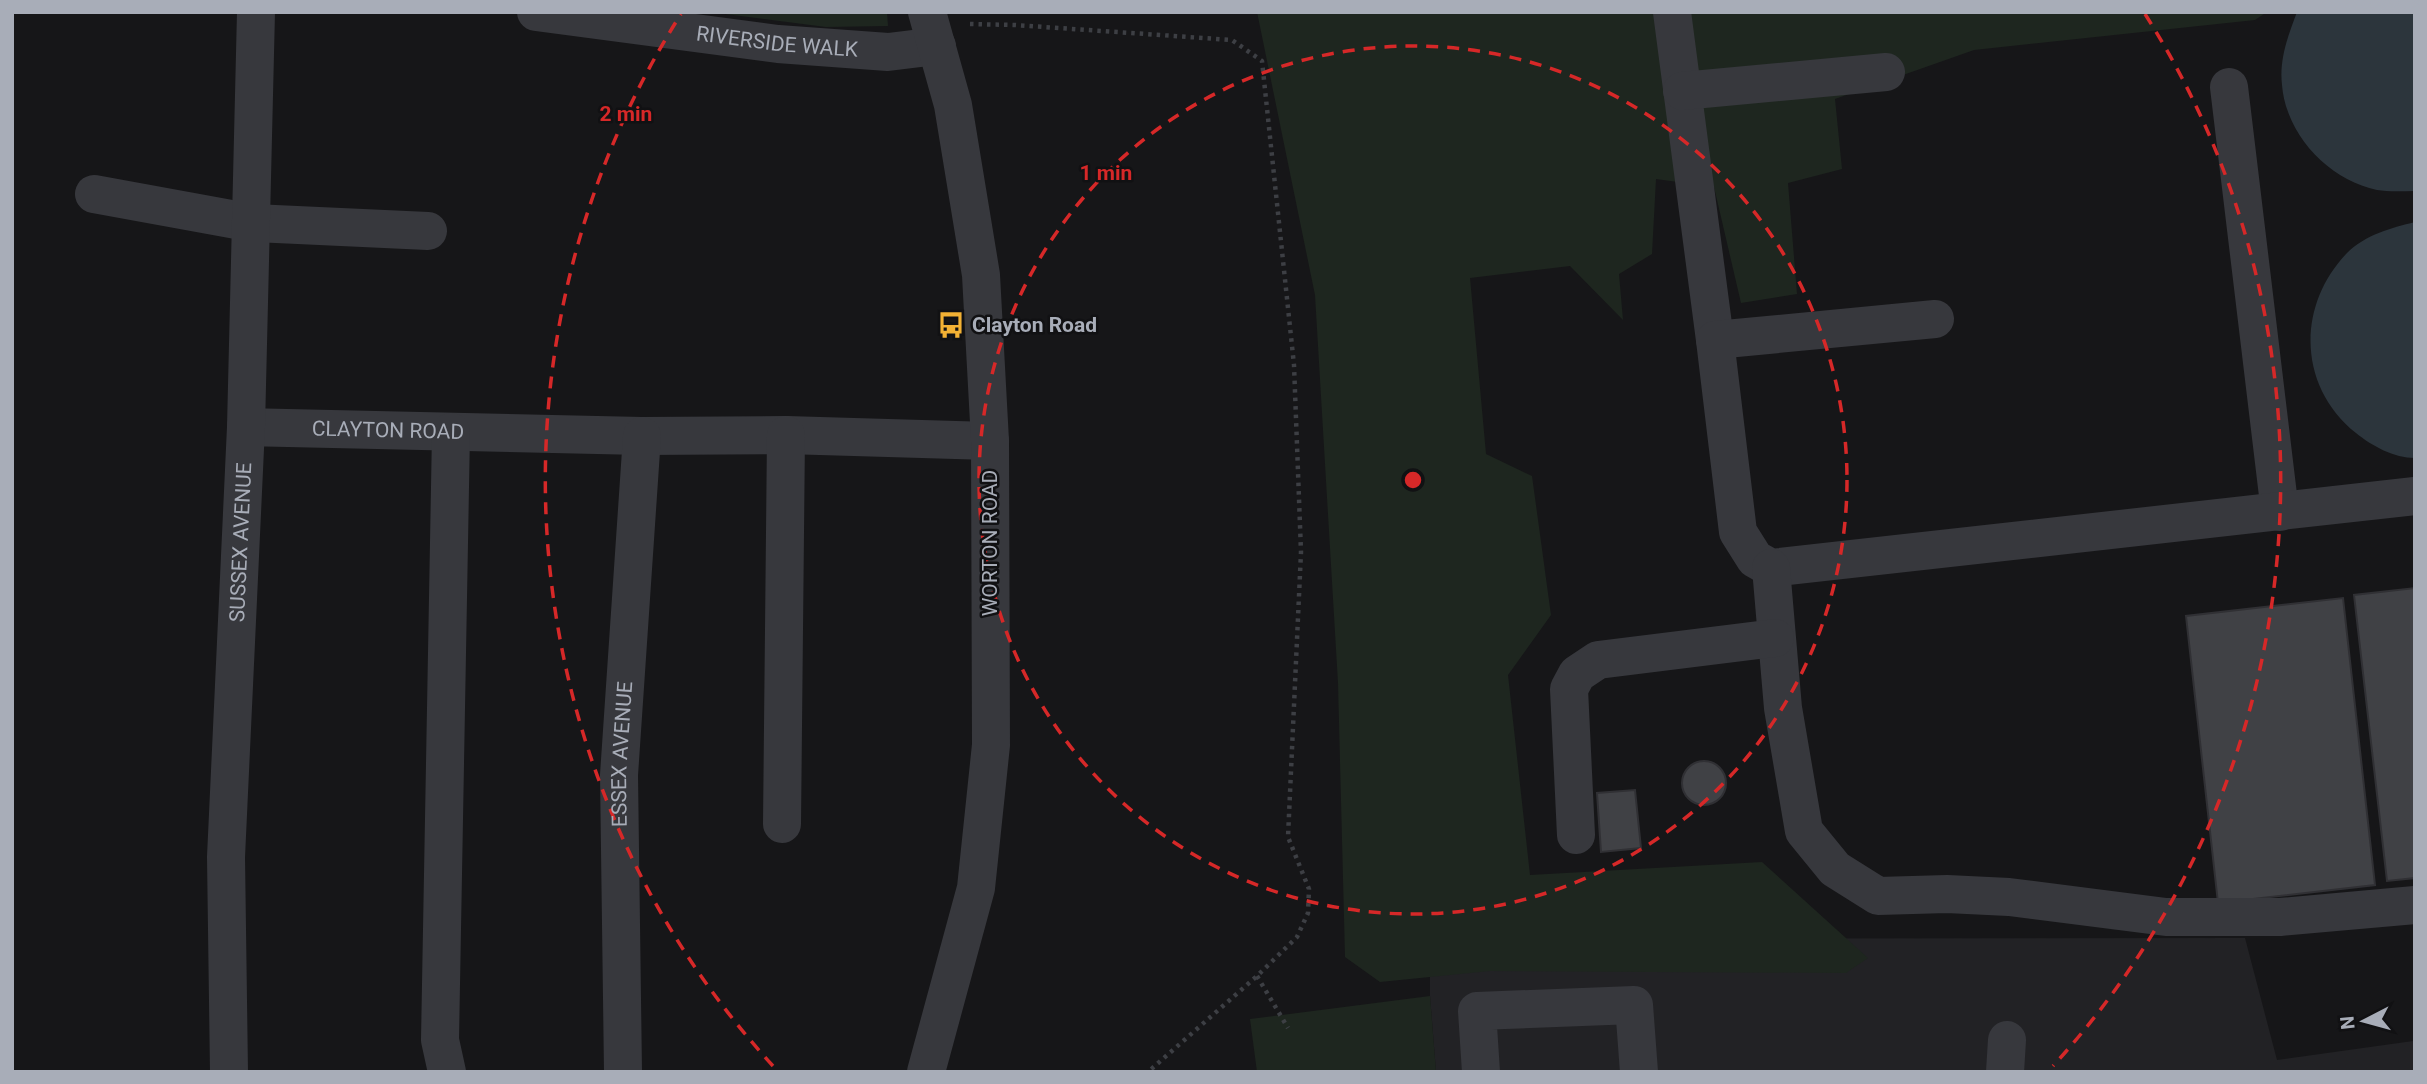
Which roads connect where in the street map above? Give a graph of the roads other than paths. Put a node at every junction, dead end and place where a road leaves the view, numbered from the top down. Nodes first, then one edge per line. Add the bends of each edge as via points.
1 (256, 12) edge
2 (536, 12) edge
3 (1673, 17) edge
4 (932, 27) edge
5 (1886, 72) dead end
6 (2229, 87) dead end
7 (1682, 91) junction
8 (94, 194) dead end
9 (253, 223) junction
10 (428, 231) dead end
11 (1935, 319) dead end
12 (1715, 340) junction
13 (246, 426) junction
14 (451, 432) junction
15 (786, 435) junction
16 (642, 436) junction
17 (990, 441) junction
18 (2415, 496) edge
19 (2280, 512) junction
20 (1771, 568) junction
21 (1775, 638) junction
22 (782, 824) dead end
23 (1576, 835) dead end
24 (2415, 905) edge
25 (229, 1072) edge
26 (447, 1072) edge
27 (623, 1072) edge
28 (926, 1072) edge
29 (1481, 1072) edge
30 (1639, 1072) edge

1 - 9 street, SUSSEX AVENUE
2 - 4 street, RIVERSIDE WALK via 778,44 888,52
3 - 7 street
4 - 17 street, WORTON ROAD via 953,106 981,275
5 - 7 street
6 - 19 street
7 - 12 street
8 - 9 street
9 - 10 street
9 - 13 street, SUSSEX AVENUE
11 - 12 street
12 - 20 street via 1738,532 1755,559
13 - 14 street, CLAYTON ROAD
13 - 25 street, SUSSEX AVENUE via 226,857
14 - 16 street, CLAYTON ROAD
14 - 26 street via 440,1040
15 - 16 street, CLAYTON ROAD
15 - 17 street, CLAYTON ROAD
15 - 22 street
16 - 27 street, ESSEX AVENUE via 619,775
17 - 28 street, WORTON ROAD via 989,771 976,888
18 - 19 street
19 - 20 street
20 - 21 street
21 - 23 street via 1598,660 1577,674 1569,688
21 - 24 street via 1804,831 1835,869 1878,896 2009,897 2166,917 2280,917
29 - 30 street via 1477,1011 1634,1005

